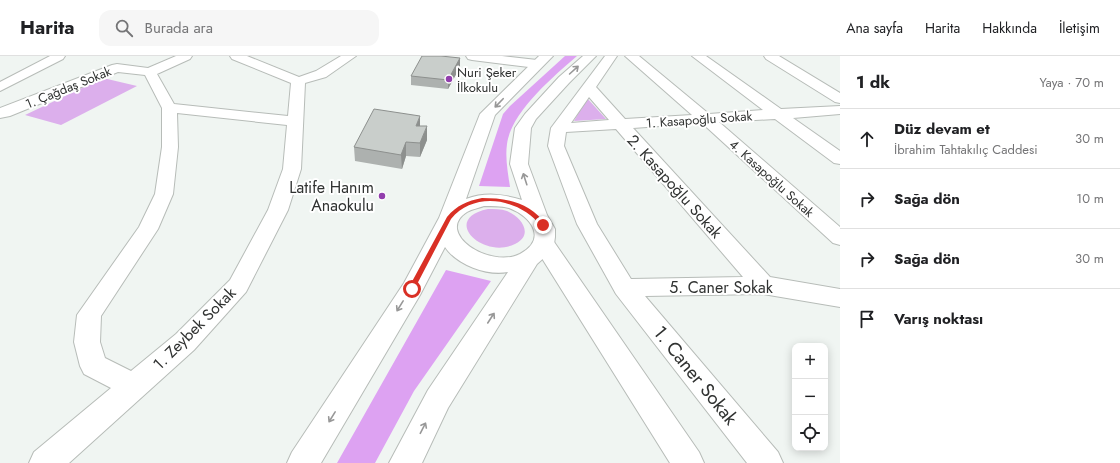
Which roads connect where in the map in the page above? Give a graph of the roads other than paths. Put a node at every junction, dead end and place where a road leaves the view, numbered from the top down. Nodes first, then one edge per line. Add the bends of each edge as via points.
1 (59, 56) edge
2 (186, 56) edge
3 (236, 56) edge
4 (350, 56) edge
5 (472, 56) edge
6 (590, 56) edge
7 (611, 56) edge
8 (631, 56) edge
9 (698, 56) edge
10 (770, 56) edge
11 (542, 60) edge
12 (150, 72) junction
13 (298, 81) junction
14 (588, 87) junction
15 (0, 88) edge
16 (840, 99) edge
17 (169, 108) junction
18 (840, 110) edge
19 (2, 113) edge
20 (778, 114) junction
21 (706, 119) junction
22 (295, 121) junction
23 (620, 124) junction
24 (559, 128) junction
25 (840, 159) edge
26 (537, 216) junction
27 (449, 218) junction
28 (840, 238) edge
29 (537, 251) junction
30 (763, 285) junction
31 (624, 288) junction
32 (840, 298) edge
33 (133, 386) junction
34 (45, 463) edge
35 (303, 463) edge
36 (405, 463) edge
37 (688, 463) edge
38 (767, 463) edge

1 - 15 street
2 - 12 street
3 - 13 street
4 - 13 street via 321,74
5 - 11 street
26 -> 6 street via 519,164 523,128 564,80
7 - 14 street
8 - 21 street, 4. Kasapoğlu Sokak
9 - 20 street
10 - 16 street
11 -> 27 street via 488,114
12 - 17 street
12 - 19 street, 1. Çağdaş Sokak via 117,68
13 - 22 street, 1. Zeybek Sokak
14 - 23 street, 2. Kasapoğlu Sokak
14 - 24 street
17 - 22 street
17 - 33 street via 170,146 164,194 148,229 89,315 87,342 94,366
18 - 20 street, 1. Kasapoğlu Sokak
20 - 21 street, 1. Kasapoğlu Sokak
20 - 25 street
21 - 23 street, 1. Kasapoğlu Sokak
21 - 28 street, 4. Kasapoğlu Sokak
22 - 33 street, 1. Zeybek Sokak via 292,169 278,210 238,286 185,342
23 - 24 street, 1. Kasapoğlu Sokak
23 - 30 street, 2. Kasapoğlu Sokak
24 - 31 street, 1. Caner Sokak via 556,146 587,224
26 - 27 street via 513,203 482,200 468,203
26 - 29 street via 546,234
27 - 29 street via 446,227 453,245 462,254 474,260 503,265 517,263
27 -> 35 street via 412,289
36 -> 29 street via 438,399
29 - 37 street
30 - 31 street, 5. Caner Sokak
30 - 32 street, 5. Caner Sokak
31 - 38 street, 1. Caner Sokak
33 - 34 street, 1. Zeybek Sokak

